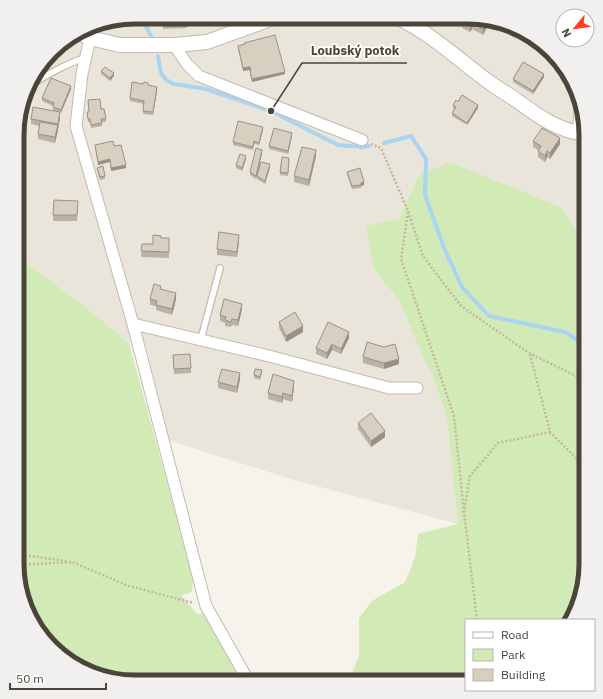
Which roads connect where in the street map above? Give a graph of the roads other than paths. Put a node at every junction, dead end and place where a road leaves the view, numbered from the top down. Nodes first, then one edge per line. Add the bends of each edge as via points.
1 (257, 24) edge
2 (410, 24) edge
3 (85, 36) edge
4 (174, 45) junction
5 (85, 58) junction
6 (39, 80) edge
7 (579, 133) edge
8 (362, 140) road end
9 (220, 268) dead end
10 (132, 324) junction
11 (201, 339) junction
12 (417, 388) dead end
13 (245, 675) edge

1 - 4 street via 207,42
2 - 7 street via 546,121
3 - 4 street via 120,45
3 - 5 street
4 - 8 street via 198,76
5 - 6 lane via 71,62
5 - 10 street via 76,126
9 - 11 lane
10 - 11 street
10 - 13 street via 206,606
11 - 12 street via 389,388

